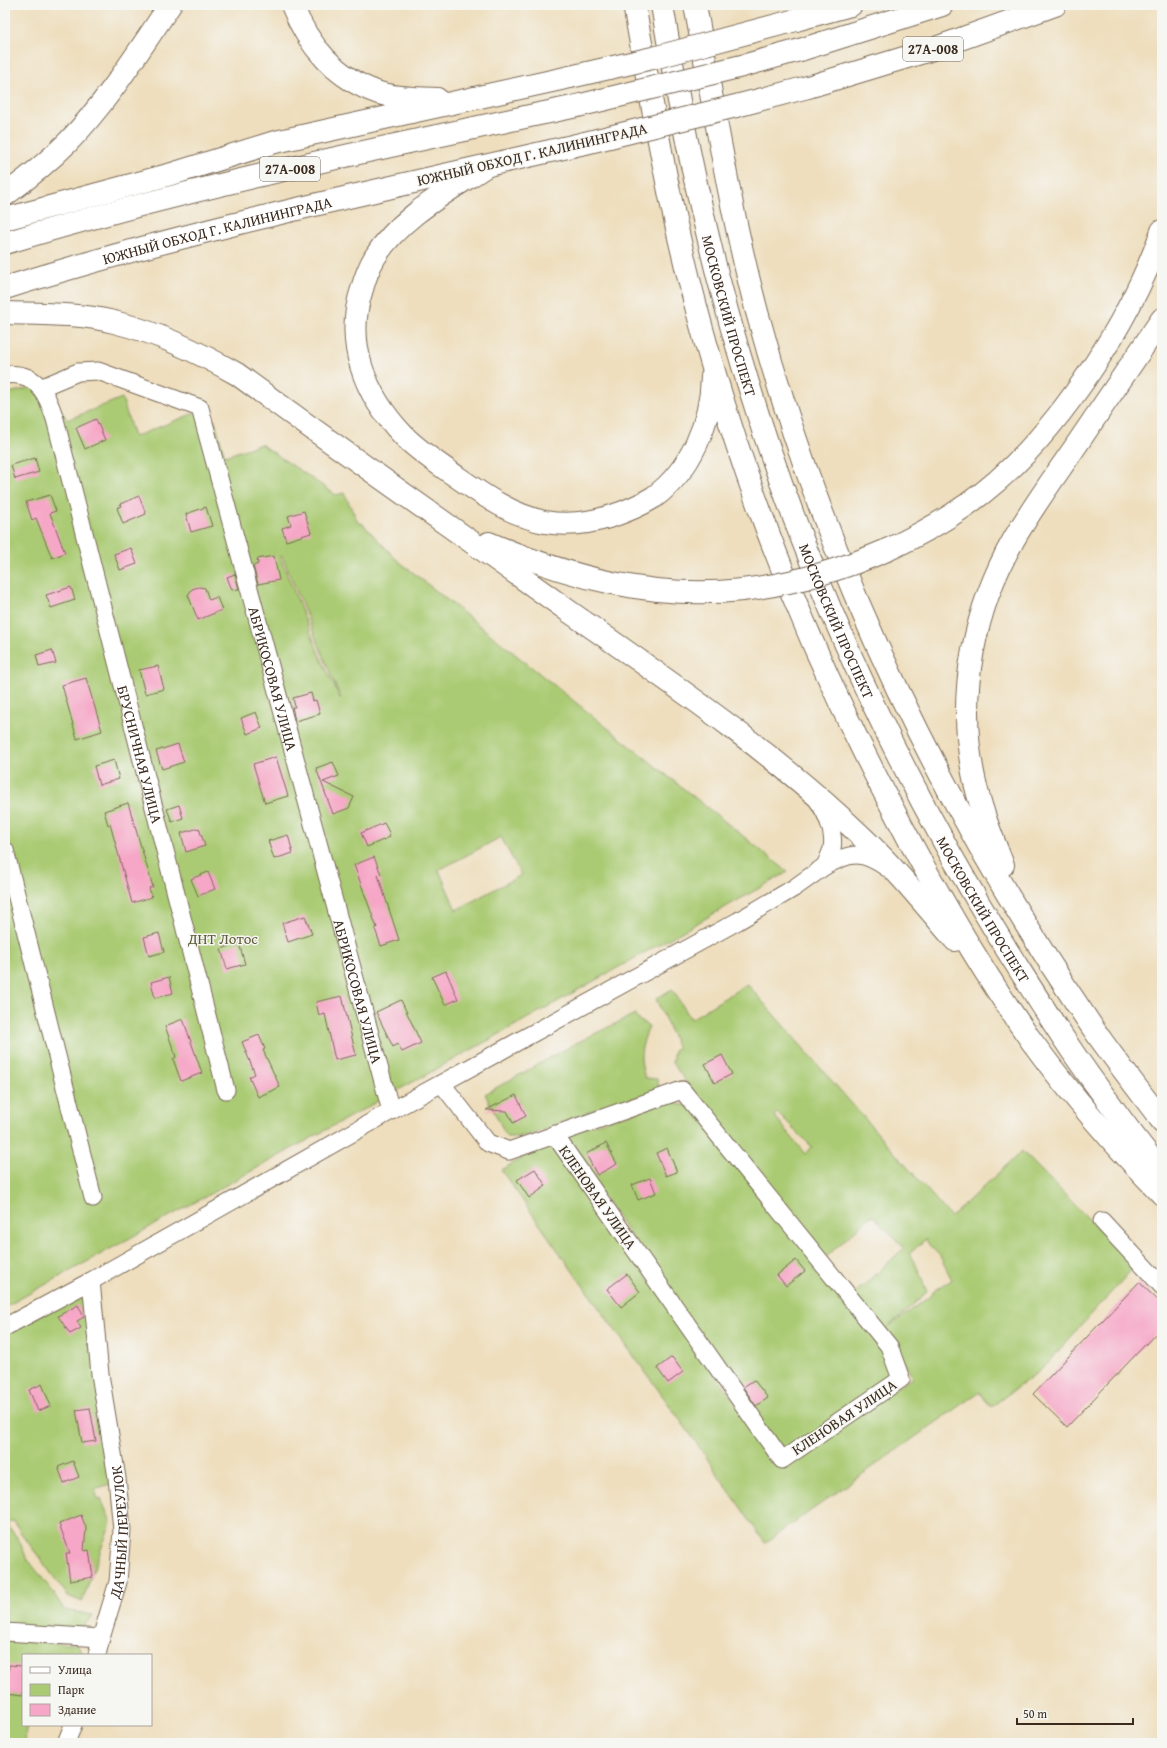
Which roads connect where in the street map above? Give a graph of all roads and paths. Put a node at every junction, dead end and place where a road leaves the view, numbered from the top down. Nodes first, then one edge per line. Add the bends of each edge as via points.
1 (170, 5) edge
2 (292, 5) edge
3 (634, 5) edge
4 (662, 5) edge
5 (695, 5) edge
6 (851, 5) edge
7 (942, 5) edge
8 (1055, 5) edge
9 (465, 101) junction
10 (486, 166) junction
11 (5, 196) edge
12 (5, 219) edge
13 (1162, 231) edge
14 (5, 243) edge
15 (5, 288) edge
16 (5, 314) edge
17 (1162, 320) edge
18 (712, 362) junction
19 (5, 375) edge
20 (40, 388) junction
21 (454, 529) junction
22 (811, 791) junction
23 (5, 850) edge
24 (825, 866) junction
25 (902, 879) junction
26 (1036, 940) junction
27 (1000, 992) junction
28 (442, 1084) junction
29 (226, 1090) dead end
30 (391, 1112) junction
31 (1162, 1121) edge
32 (554, 1134) junction
33 (1162, 1172) edge
34 (1162, 1194) edge
35 (93, 1198) dead end
36 (1102, 1221) dead end
37 (91, 1281) junction
38 (1162, 1286) edge
39 (5, 1327) edge
40 (5, 1632) edge
41 (101, 1638) junction
42 (97, 1654) edge
43 (73, 1726) edge
44 (66, 1743) edge

1 - 11 highway via 109,92 68,142
2 - 9 highway via 304,31 320,53 339,72 365,87 408,98
3 - 18 highway via 665,176 681,248
4 - 33 highway, МОСКОВСКИЙ ПРОСПЕКТ via 689,150 718,278 775,467 827,601 892,744 968,886 1058,1029 1109,1104
5 - 26 highway, МОСКОВСКИЙ ПРОСПЕКТ via 744,261 774,370 804,460 855,593 921,738 979,844
6 - 9 highway, bridge via 657,57
7 - 14 highway, 27А-008, bridge via 742,66 577,106 197,190
8 - 10 highway, ЮЖНЫЙ ОБХОД Г. КАЛИНИНГРАДА / 27А-008, bridge via 927,51 808,87
9 - 12 highway via 275,142 175,173
10 - 15 highway, ЮЖНЫЙ ОБХОД Г. КАЛИНИНГРАДА / 27А-008 via 161,242
10 - 18 highway via 423,208 389,240 375,258 358,299 355,321 357,355 385,414 404,436 475,490 522,515 544,522 567,524 603,518 639,506 655,496 684,466 706,423 711,397
13 - 21 highway, bridge via 1145,273 1117,328 1073,394 1025,453 996,481 931,528 862,561 766,587 693,592 646,589 602,582 561,571
16 - 21 highway via 61,314 113,321 157,334 198,352 237,374
17 - 26 highway via 1014,538 984,603 975,636 967,702 973,773 994,842
18 - 27 highway via 768,533 834,692 915,851
19 - 20 street via 21,375
20 - 29 street, БРУСНИЧНАЯ УЛИЦА via 56,419
20 - 30 street, АБРИКОСОВАЯ УЛИЦА via 78,372 98,371 200,408
21 - 22 highway via 661,677
22 - 24 street via 825,811 831,828 832,848
22 - 25 highway via 863,838
23 - 35 street
24 - 25 street via 843,856 860,855 875,859
24 - 28 street via 794,888 738,921
25 - 27 highway
26 - 31 highway, МОСКОВСКИЙ ПРОСПЕКТ via 1100,1038
27 - 34 highway via 1031,1040 1084,1109
28 - 30 street
28 - 32 street, КЛЕНОВАЯ УЛИЦА via 488,1143 509,1151
30 - 37 street
32 - 32 street, КЛЕНОВАЯ УЛИЦА via 682,1090 889,1346 900,1379 782,1460
36 - 38 street
37 - 39 street
37 - 41 street, ДАЧНЫЙ ПЕРЕУЛОК via 100,1374 117,1478 122,1530 118,1582
40 - 41 street
41 - 42 street, ДАЧНЫЙ ПЕРЕУЛОК
43 - 44 street

